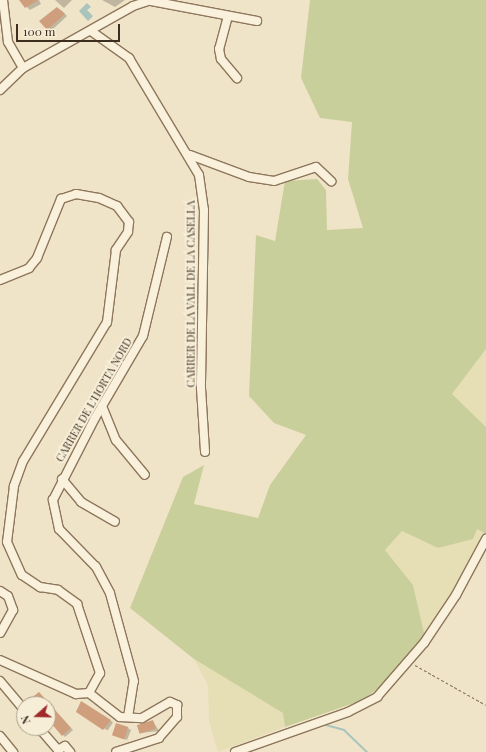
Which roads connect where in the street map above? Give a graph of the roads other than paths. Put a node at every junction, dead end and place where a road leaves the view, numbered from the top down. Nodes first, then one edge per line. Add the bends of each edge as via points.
1 (3, 0) edge
2 (152, 0) edge
3 (228, 16) junction
4 (257, 21) dead end
5 (91, 31) junction
6 (23, 68) junction
7 (237, 78) dead end
8 (0, 90) edge
9 (190, 155) junction
10 (330, 181) dead end
11 (168, 237) dead end
12 (0, 280) edge
13 (102, 406) junction
14 (205, 452) dead end
15 (144, 475) dead end
16 (62, 479) junction
17 (115, 522) dead end
18 (486, 539) edge
19 (0, 591) edge
20 (0, 633) edge
21 (0, 660) edge
22 (12, 667) junction
23 (0, 669) edge
24 (0, 681) edge
25 (89, 693) junction
26 (16, 700) edge
27 (128, 717) junction
28 (0, 736) edge
29 (46, 736) edge
30 (13, 752) edge
31 (70, 752) edge
32 (116, 752) edge
33 (235, 752) edge

1 - 6 street via 8,42
2 - 3 street
2 - 5 street via 133,6
3 - 4 street
3 - 7 street via 219,49 221,59
5 - 6 street
5 - 9 street, CARRER DE LA VALL DE LA CASELLA via 129,58
6 - 8 street
9 - 10 street via 249,177 274,181 316,167
9 - 14 street, CARRER DE LA VALL DE LA CASELLA via 199,175 204,210 201,388
11 - 13 street, CARRER DE L'HORTA NORD via 143,336
12 - 25 street via 29,268 37,258 61,198 76,194 99,198 117,206 129,222 128,232 116,250 107,322 23,460 14,486 7,542 22,575 40,586 58,590 77,604 100,673
13 - 15 street via 116,440
13 - 16 street, CARRER DE L'HORTA NORD
16 - 17 street via 81,502
16 - 27 street, CARRER DE L'HORTA NORD via 53,500 59,529 96,567 110,593 128,650 134,681
18 - 33 street via 456,595 409,661 377,697 348,712
19 - 20 street via 8,596 13,610
21 - 22 street
22 - 23 street
22 - 25 street via 29,671 62,691
24 - 26 street
25 - 27 street via 120,717
27 - 32 street via 142,718 170,702 177,705 177,717 159,738
28 - 30 street
29 - 31 street via 58,750 65,746

